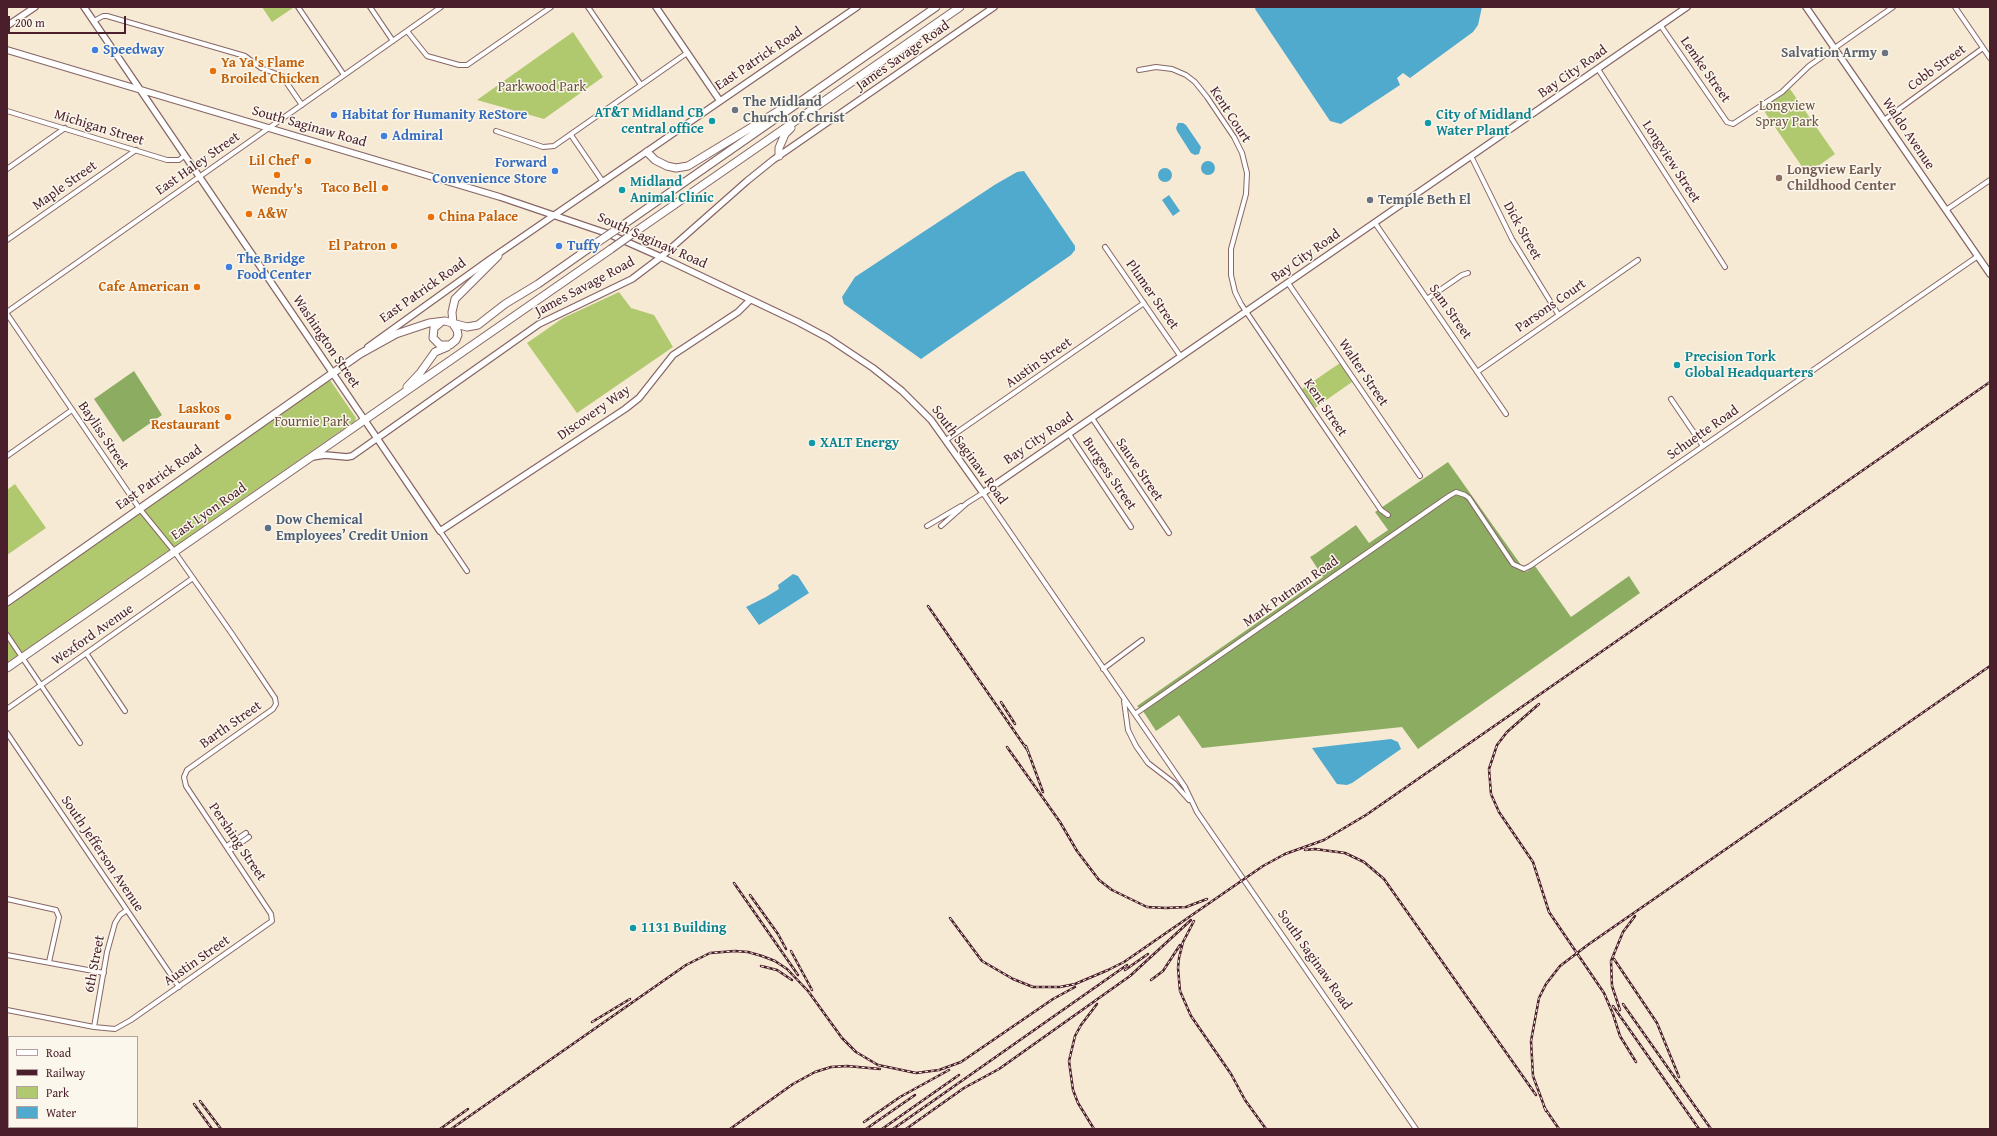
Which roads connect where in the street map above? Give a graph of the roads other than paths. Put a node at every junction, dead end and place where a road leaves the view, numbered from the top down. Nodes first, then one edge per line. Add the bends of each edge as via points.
1 (34, 7) edge
2 (84, 7) edge
3 (298, 7) edge
4 (370, 7) edge
5 (441, 7) edge
6 (551, 7) edge
7 (588, 7) edge
8 (656, 7) edge
9 (858, 7) edge
10 (936, 7) edge
11 (960, 7) edge
12 (994, 7) edge
13 (1687, 7) edge
14 (1806, 7) edge
15 (1893, 7) edge
16 (1955, 7) edge
17 (94, 21) junction
18 (7, 26) edge
19 (1661, 26) junction
20 (407, 31) junction
21 (393, 41) junction
22 (1835, 48) junction
23 (1983, 48) junction
24 (7, 50) edge
25 (687, 53) junction
26 (1990, 58) edge
27 (1598, 68) junction
28 (848, 69) junction
29 (1139, 70) dead end
30 (344, 75) junction
31 (641, 85) junction
32 (140, 88) junction
33 (720, 101) junction
34 (302, 105) junction
35 (813, 108) junction
36 (7, 111) edge
37 (1884, 120) junction
38 (65, 128) junction
39 (269, 128) junction
40 (496, 131) dead end
41 (571, 135) junction
42 (136, 150) junction
43 (647, 152) junction
44 (185, 155) junction
45 (779, 156) junction
46 (1471, 156) junction
47 (7, 169) edge
48 (200, 177) junction
49 (1990, 180) edge
50 (603, 182) junction
51 (1946, 210) junction
52 (556, 215) junction
53 (1375, 223) junction
54 (7, 240) edge
55 (1105, 247) dead end
56 (498, 256) junction
57 (1978, 256) junction
58 (661, 257) junction
59 (1638, 260) dead end
60 (1725, 267) dead end
61 (472, 273) junction
62 (1468, 273) dead end
63 (1990, 274) edge
64 (471, 282) junction
65 (1288, 283) junction
66 (1427, 299) junction
67 (750, 300) junction
68 (1144, 303) junction
69 (1246, 311) junction
70 (7, 313) edge
71 (1558, 314) junction
72 (445, 321) junction
73 (453, 324) junction
74 (448, 346) junction
75 (1181, 357) junction
76 (350, 360) junction
77 (1477, 372) junction
78 (332, 373) junction
79 (401, 395) junction
80 (1671, 400) dead end
81 (72, 410) junction
82 (1506, 414) dead end
83 (1092, 418) junction
84 (364, 420) junction
85 (1069, 434) junction
86 (377, 439) junction
87 (946, 440) junction
88 (1703, 446) junction
89 (7, 456) edge
90 (308, 458) junction
91 (1420, 476) dead end
92 (983, 493) junction
93 (1460, 493) joint
94 (967, 503) junction
95 (139, 508) junction
96 (1388, 515) dead end
97 (927, 526) dead end
98 (941, 526) dead end
99 (1131, 526) dead end
100 (440, 531) junction
101 (1169, 533) dead end
102 (174, 551) junction
103 (467, 571) dead end
104 (193, 578) junction
105 (7, 602) edge
106 (7, 635) edge
107 (1142, 640) dead end
108 (86, 653) junction
109 (22, 657) junction
110 (7, 668) edge
111 (1103, 669) junction
112 (41, 685) junction
113 (267, 685) joint
114 (1123, 699) junction
115 (7, 709) edge
116 (125, 711) dead end
117 (1135, 714) junction
118 (7, 733) edge
119 (80, 743) dead end
120 (184, 777) joint
121 (1192, 803) junction
122 (226, 846) junction
123 (229, 851) junction
124 (7, 900) edge
125 (127, 910) junction
126 (273, 919) joint
127 (7, 955) edge
128 (49, 962) junction
129 (104, 973) junction
130 (179, 987) junction
131 (7, 1010) edge
132 (94, 1027) junction
133 (1416, 1129) edge

1 - 18 main road
2 - 17 main road, Washington Street
3 - 30 street
4 - 21 street
5 - 20 street, East Haley Street
6 - 20 street via 467,65 427,56
7 - 31 street
8 - 25 main road
9 - 33 main road, East Patrick Road
10 - 28 highway
11 - 35 highway
12 - 45 main road, James Savage Road
13 - 19 main road, Bay City Road
14 - 22 main road, Waldo Avenue
15 - 22 street
16 - 23 street
17 - 32 main road, Washington Street
17 - 34 street via 107,16 244,56 260,68 282,76
19 - 22 street, Lemke Street via 1727,122 1732,124 1787,88 1809,66
19 - 27 main road, Bay City Road
20 - 21 street, East Haley Street
21 - 30 street, East Haley Street
22 - 37 main road, Waldo Avenue
23 - 26 street
23 - 37 street, Cobb Street
24 - 32 main road, South Saginaw Road
25 - 31 street
25 - 33 main road
27 - 46 main road, Bay City Road
27 - 60 street, Longview Street
28 - 43 highway via 688,166 667,166
28 - 73 highway, bridge via 542,282 509,301 478,325 467,327
29 - 69 street, Kent Court via 1156,67 1186,74 1195,82 1234,137 1242,153 1247,173 1246,194 1231,249 1231,268 1235,292
30 - 34 street, East Haley Street
31 - 41 street
32 - 39 main road, South Saginaw Road
32 - 44 main road, Washington Street
33 - 43 main road, East Patrick Road
34 - 39 street, East Haley Street
35 - 45 highway via 785,134 779,148
35 - 79 highway, East Lyon Road, bridge
36 - 38 street, Michigan Street
37 - 51 main road, Waldo Avenue
38 - 42 street, Michigan Street
38 - 47 street
39 - 48 street, East Haley Street
39 - 52 main road, South Saginaw Road
40 - 41 street via 549,147
41 - 50 street
42 - 44 street, Michigan Street via 167,160 179,160
42 - 54 street, Maple Street
43 - 50 main road, East Patrick Road
44 - 48 main road, Washington Street
45 - 58 main road, James Savage Road
46 - 53 main road, Bay City Road
46 - 71 street, Dick Street via 1512,239
48 - 70 street, East Haley Street
48 - 78 main road, Washington Street
49 - 51 street
50 - 52 main road, East Patrick Road
51 - 57 main road, Waldo Avenue
52 - 56 main road, East Patrick Road
52 - 58 main road, South Saginaw Road via 609,234
53 - 65 main road, Bay City Road
53 - 66 street, Sam Street
55 - 68 street, Plumer Street
56 - 61 main road, East Patrick Road
56 - 64 highway
57 - 63 main road, Waldo Avenue
57 - 88 street, Schuette Road
58 - 67 main road, South Saginaw Road
58 - 86 main road, James Savage Road via 625,283 539,324
59 - 71 street, Parsons Court
61 - 64 highway
61 - 76 main road, East Patrick Road
62 - 66 street
64 - 73 highway via 454,303
65 - 69 main road, Bay City Road
65 - 91 street, Walter Street
66 - 77 street, Sam Street
67 - 87 main road, South Saginaw Road via 828,338 873,368 918,406
67 - 100 main road, Discovery Way via 738,312 673,356 639,398 625,409
68 - 75 street, Plumer Street
68 - 87 street, Austin Street
69 - 75 main road, Bay City Road
69 - 96 street, Kent Street via 1381,510
70 - 81 street, Bayliss Street
71 - 77 street, Parsons Court
72 - 73 highway
72 - 74 highway via 436,325 433,335 438,344
72 - 76 highway via 404,331
73 - 74 highway via 457,330 457,338
74 - 79 highway via 435,352
75 - 83 main road, Bay City Road
76 - 78 highway, East Patrick Road
77 - 82 street, Sam Street
78 - 84 main road, Washington Street
78 - 95 highway, East Patrick Road
79 - 84 highway, East Lyon Road
80 - 88 street
81 - 89 street
81 - 95 street, Bayliss Street
83 - 85 main road, Bay City Road
83 - 101 street, Sauve Street
84 - 86 main road, Washington Street
84 - 90 highway, East Lyon Road
85 - 92 main road, Bay City Road
85 - 99 street, Burgess Street
86 - 90 main road, James Savage Road via 347,458 325,455
86 - 100 main road, Washington Street
87 - 92 main road, South Saginaw Road
88 - 93 street, Schuette Road via 1524,569 1513,564 1468,498
90 - 102 highway, East Lyon Road
92 - 94 street, Bay City Road
92 - 111 street, South Saginaw Road
93 - 117 street, Mark Putnam Road via 1456,492 1449,496
94 - 97 street
94 - 98 street, Bay City Road
95 - 102 street, Bayliss Street
95 - 105 highway, East Patrick Road
100 - 103 street, Washington Street
102 - 104 street, Bayliss Street
102 - 109 highway, East Lyon Road
104 - 108 street, Wexford Avenue
104 - 113 street, Bayliss Street
106 - 109 street
107 - 111 street
108 - 112 street, Wexford Avenue
108 - 116 street
109 - 110 highway, East Lyon Road
109 - 112 street
111 - 114 street, South Saginaw Road
112 - 115 street, Wexford Avenue
112 - 119 street
113 - 120 street, Barth Street via 276,701 273,709 190,768
114 - 117 street, South Saginaw Road
114 - 121 street, South Saginaw Road via 1128,730 1136,746 1148,762 1174,783
117 - 121 street, South Saginaw Road via 1185,787
118 - 125 street, South Jefferson Avenue
120 - 122 street, Pershing Street via 186,786
121 - 133 street, South Saginaw Road
122 - 123 street, Pershing Street
122 - 123 street via 248,835
123 - 126 street, Pershing Street
124 - 128 street via 56,910 58,917
125 - 129 street, 6th Street via 115,922
125 - 130 street, South Jefferson Avenue
126 - 130 street, Austin Street
127 - 128 street
128 - 129 street
129 - 132 street, 6th Street
130 - 132 street, Austin Street via 115,1029
131 - 132 street, Austin Street

